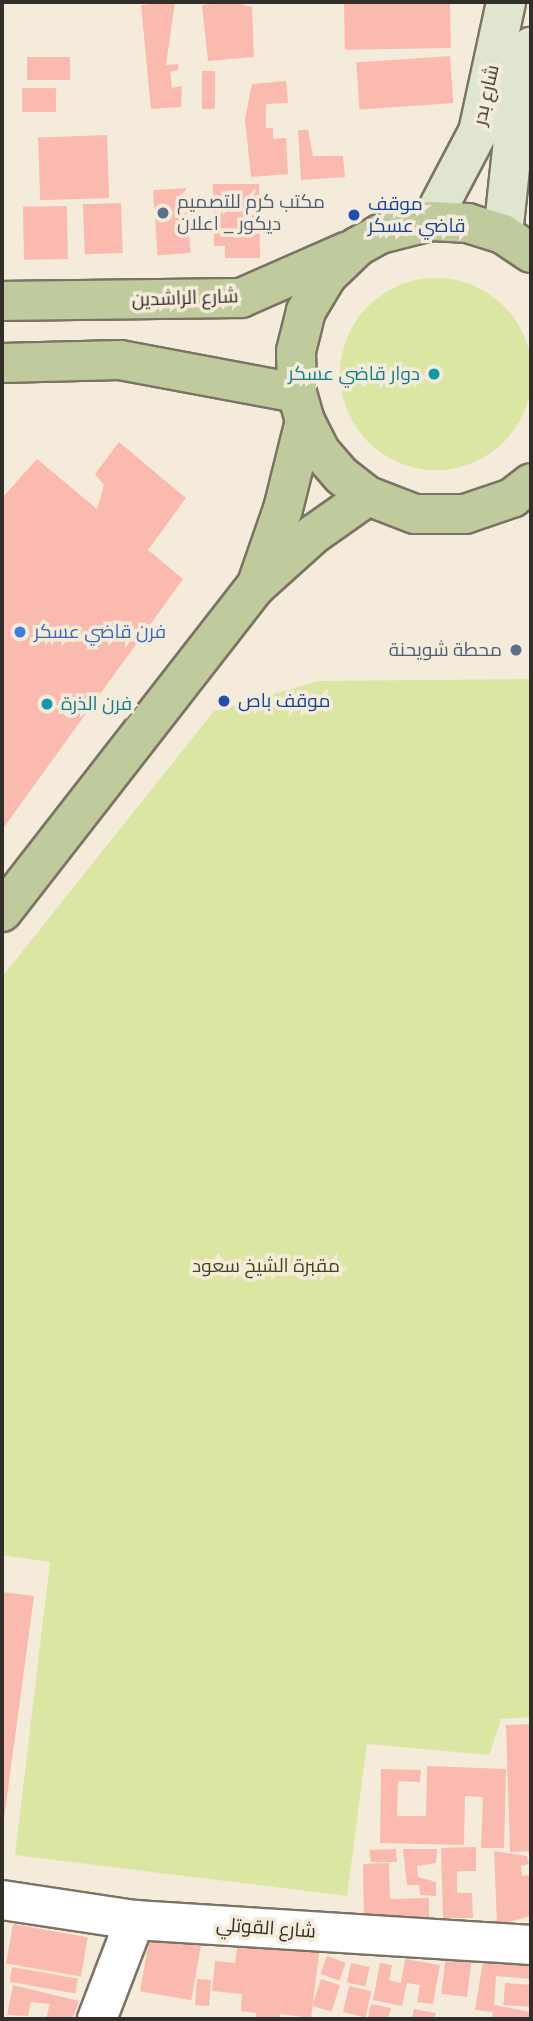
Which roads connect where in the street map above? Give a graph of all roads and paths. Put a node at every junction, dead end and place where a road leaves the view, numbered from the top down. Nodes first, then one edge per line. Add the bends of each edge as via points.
1 (506, 2) edge
2 (531, 47) edge
3 (431, 221) junction
4 (517, 243) edge
5 (357, 247) junction
6 (2, 301) edge
7 (2, 363) edge
8 (301, 407) junction
9 (531, 483) edge
10 (368, 496) junction
11 (256, 586) junction
12 (2, 912) edge
13 (2, 1900) edge
14 (135, 1920) junction
15 (531, 1945) edge
16 (97, 2019) edge

1 - 3 main road, شارع بدر via 478,132
2 - 4 main road via 513,141
3 - 4 main road, شارع الراشدين via 468,223
3 - 5 main road, شارع الراشدين via 380,234
5 - 6 main road, شارع الراشدين via 241,298
5 - 8 main road via 327,276 306,311 296,351
7 - 8 main road via 120,360
8 - 10 main road via 320,451
8 - 11 main road via 283,509
9 - 10 main road via 513,498 465,514 415,514
10 - 11 main road via 314,534
11 - 12 main road
13 - 14 street, شارع القوتلي
14 - 15 street, شارع القوتلي
14 - 16 street

